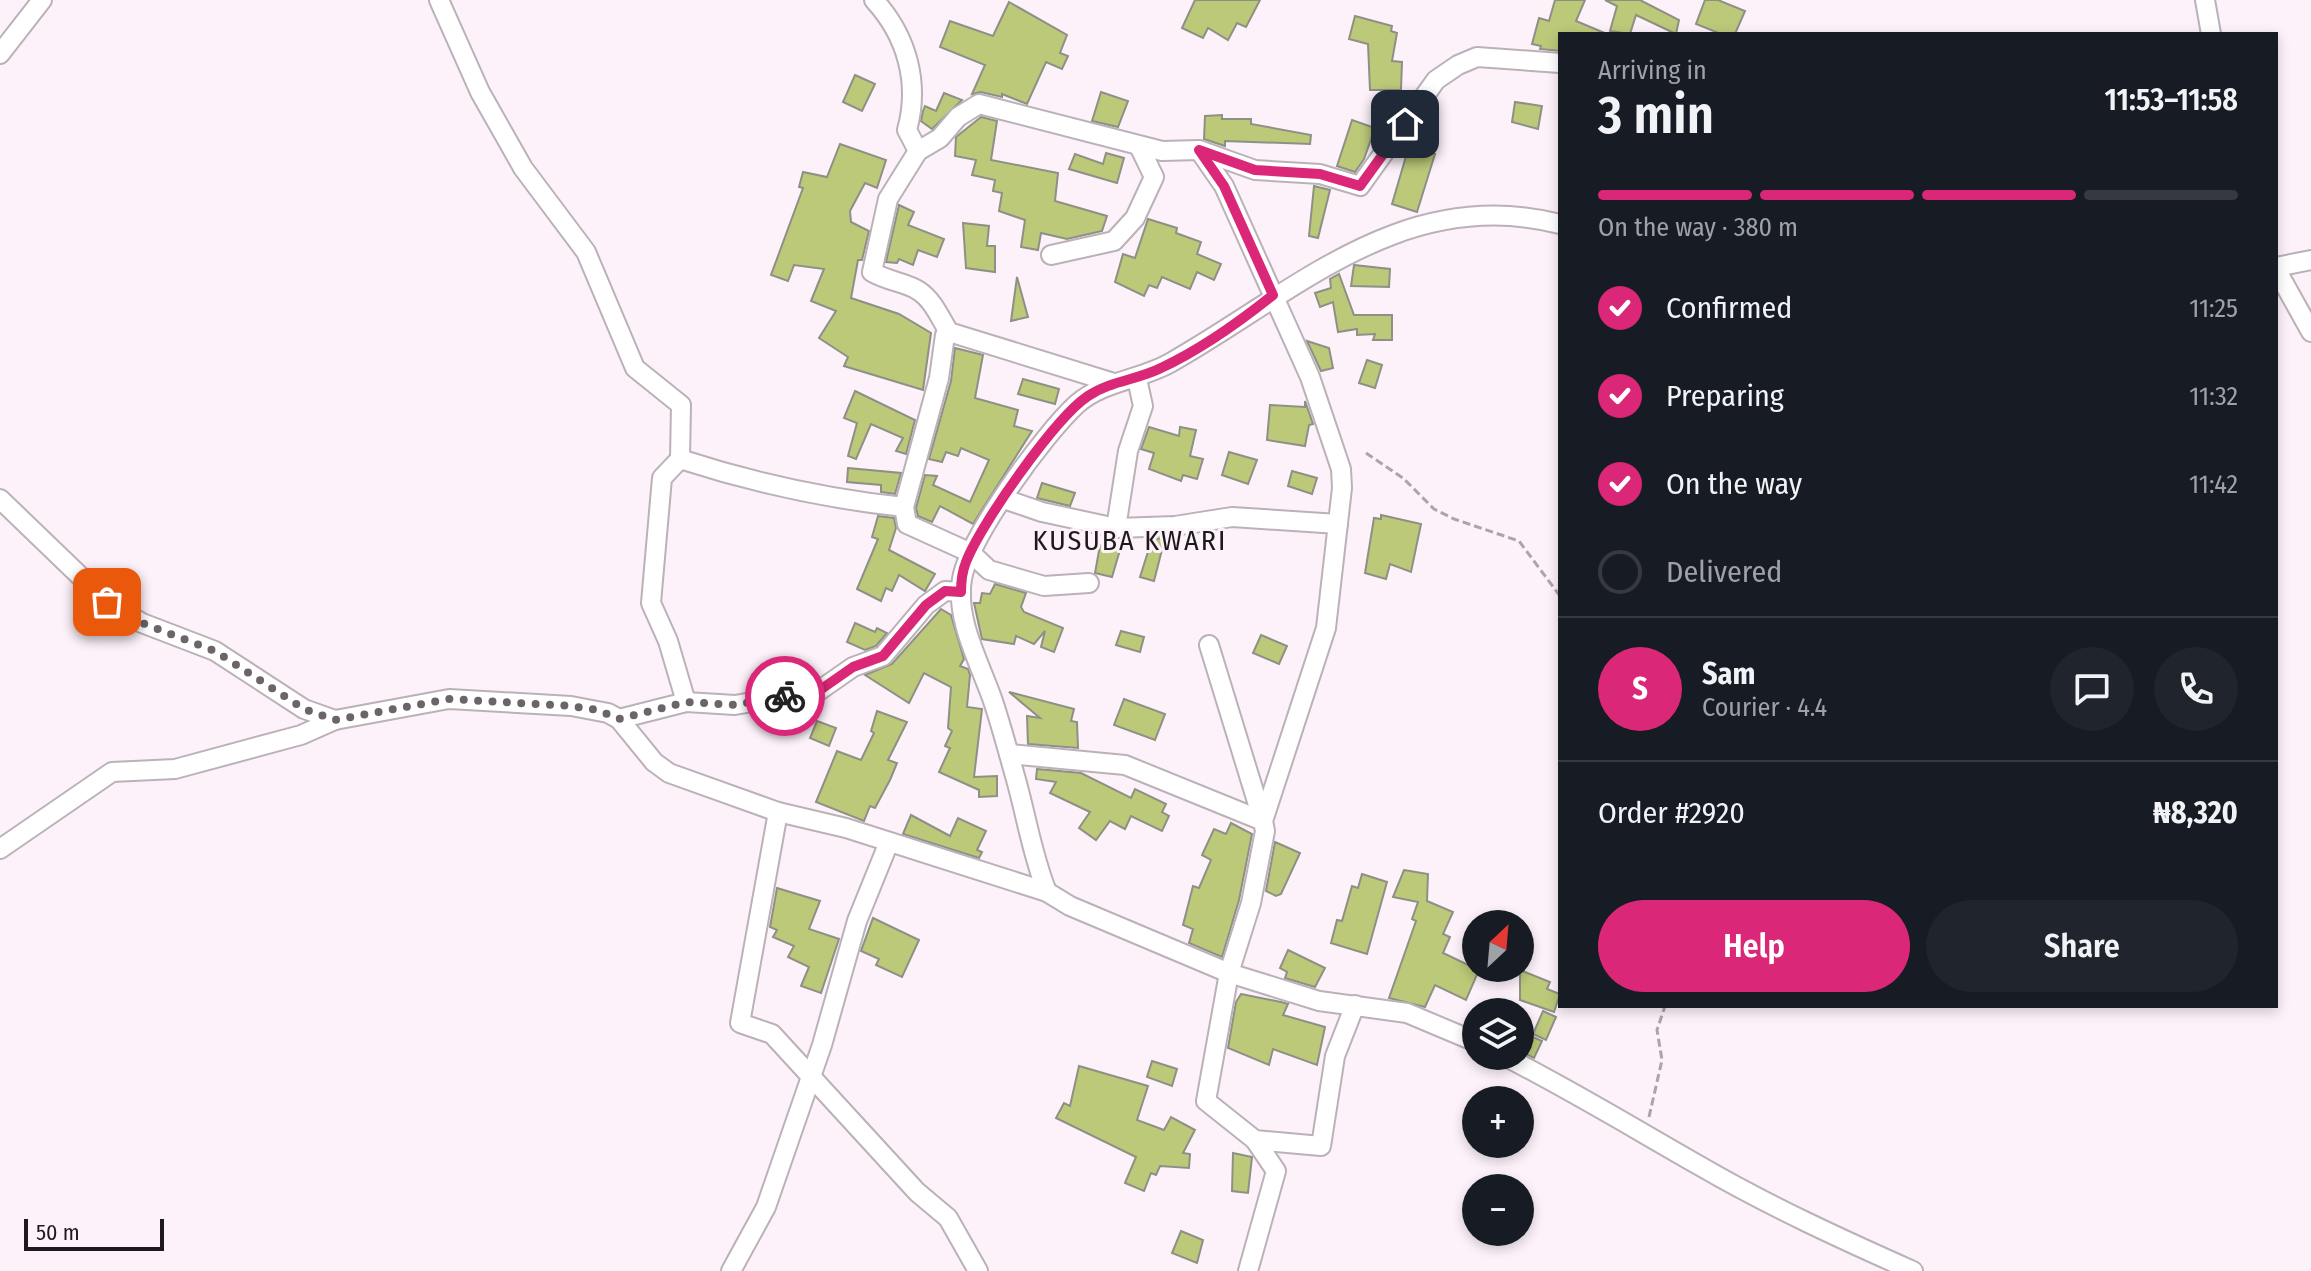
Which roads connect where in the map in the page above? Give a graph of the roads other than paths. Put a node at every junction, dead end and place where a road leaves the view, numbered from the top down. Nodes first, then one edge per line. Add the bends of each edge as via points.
1 (42, 0) edge
2 (439, 0) edge
3 (874, 0) edge
4 (2205, 0) edge
5 (2211, 32) edge
6 (0, 54) edge
7 (1558, 63) edge
8 (1139, 146) junction
9 (1199, 150) junction
10 (918, 151) junction
11 (1558, 223) edge
12 (1051, 255) dead end
13 (2311, 260) edge
14 (2278, 268) edge
15 (2278, 272) edge
16 (1273, 295) junction
17 (949, 332) junction
18 (2311, 332) edge
19 (1137, 379) junction
20 (1114, 383) junction
21 (680, 459) junction
22 (0, 499) edge
23 (1004, 499) junction
24 (904, 507) junction
25 (1338, 524) junction
26 (1116, 528) junction
27 (971, 553) junction
28 (1089, 583) dead end
29 (961, 592) junction
30 (1209, 645) dead end
31 (686, 702) junction
32 (619, 719) junction
33 (335, 720) junction
34 (1009, 754) junction
35 (778, 812) junction
36 (1263, 821) junction
37 (889, 842) junction
38 (0, 849) edge
39 (1047, 892) junction
40 (1229, 973) junction
41 (1355, 1005) junction
42 (1462, 1036) edge
43 (1530, 1070) edge
44 (811, 1077) junction
45 (1255, 1140) junction
46 (731, 1271) edge
47 (978, 1271) edge
48 (1248, 1271) edge
49 (1913, 1271) edge

1 - 6 street
2 - 21 street via 480,92 523,168 586,252 635,368 681,405
3 - 10 street via 906,48 915,102 907,130
4 - 5 street
7 - 9 street via 1477,57 1458,65 1436,80 1360,186 1320,174 1255,170
8 - 9 street
8 - 10 street via 979,104
8 - 12 street via 1154,177 1135,218 1114,241
9 - 16 street via 1224,186
10 - 17 street via 888,199 872,272 917,289
11 - 16 street via 1535,217 1433,222 1386,234
13 - 14 street
15 - 18 street
16 - 19 street via 1228,330
16 - 25 street via 1337,450 1342,488
17 - 20 street
17 - 24 street
19 - 20 street
19 - 26 street via 1143,406 1128,451
20 - 23 street via 1077,404
21 - 24 street via 828,498
21 - 31 street via 662,478 651,603
22 - 33 street via 107,602 142,623 215,651 304,709
23 - 26 street
23 - 27 street
24 - 27 street via 907,524
25 - 26 street via 1232,517
25 - 36 street via 1326,628
27 - 28 street via 989,570 1044,586
27 - 29 street
29 - 31 street via 945,591 926,605 883,656 853,667 820,690 735,705
29 - 34 street via 960,605
30 - 36 street
31 - 32 street
32 - 33 street via 571,706 449,699
32 - 35 street via 669,773
33 - 38 street via 301,735 175,769 112,772
34 - 36 street via 1125,765
34 - 39 street
35 - 37 street
35 - 44 street via 740,1023 772,1034
36 - 40 street via 1251,903
37 - 39 street
37 - 44 street via 857,921
39 - 40 street
40 - 41 street via 1319,1001
40 - 45 street via 1206,1101
41 - 42 street via 1407,1013
41 - 45 street via 1335,1056 1321,1146
43 - 49 street via 1821,1230
44 - 46 street via 766,1207
44 - 47 street via 917,1192 948,1218
45 - 48 street via 1276,1171

